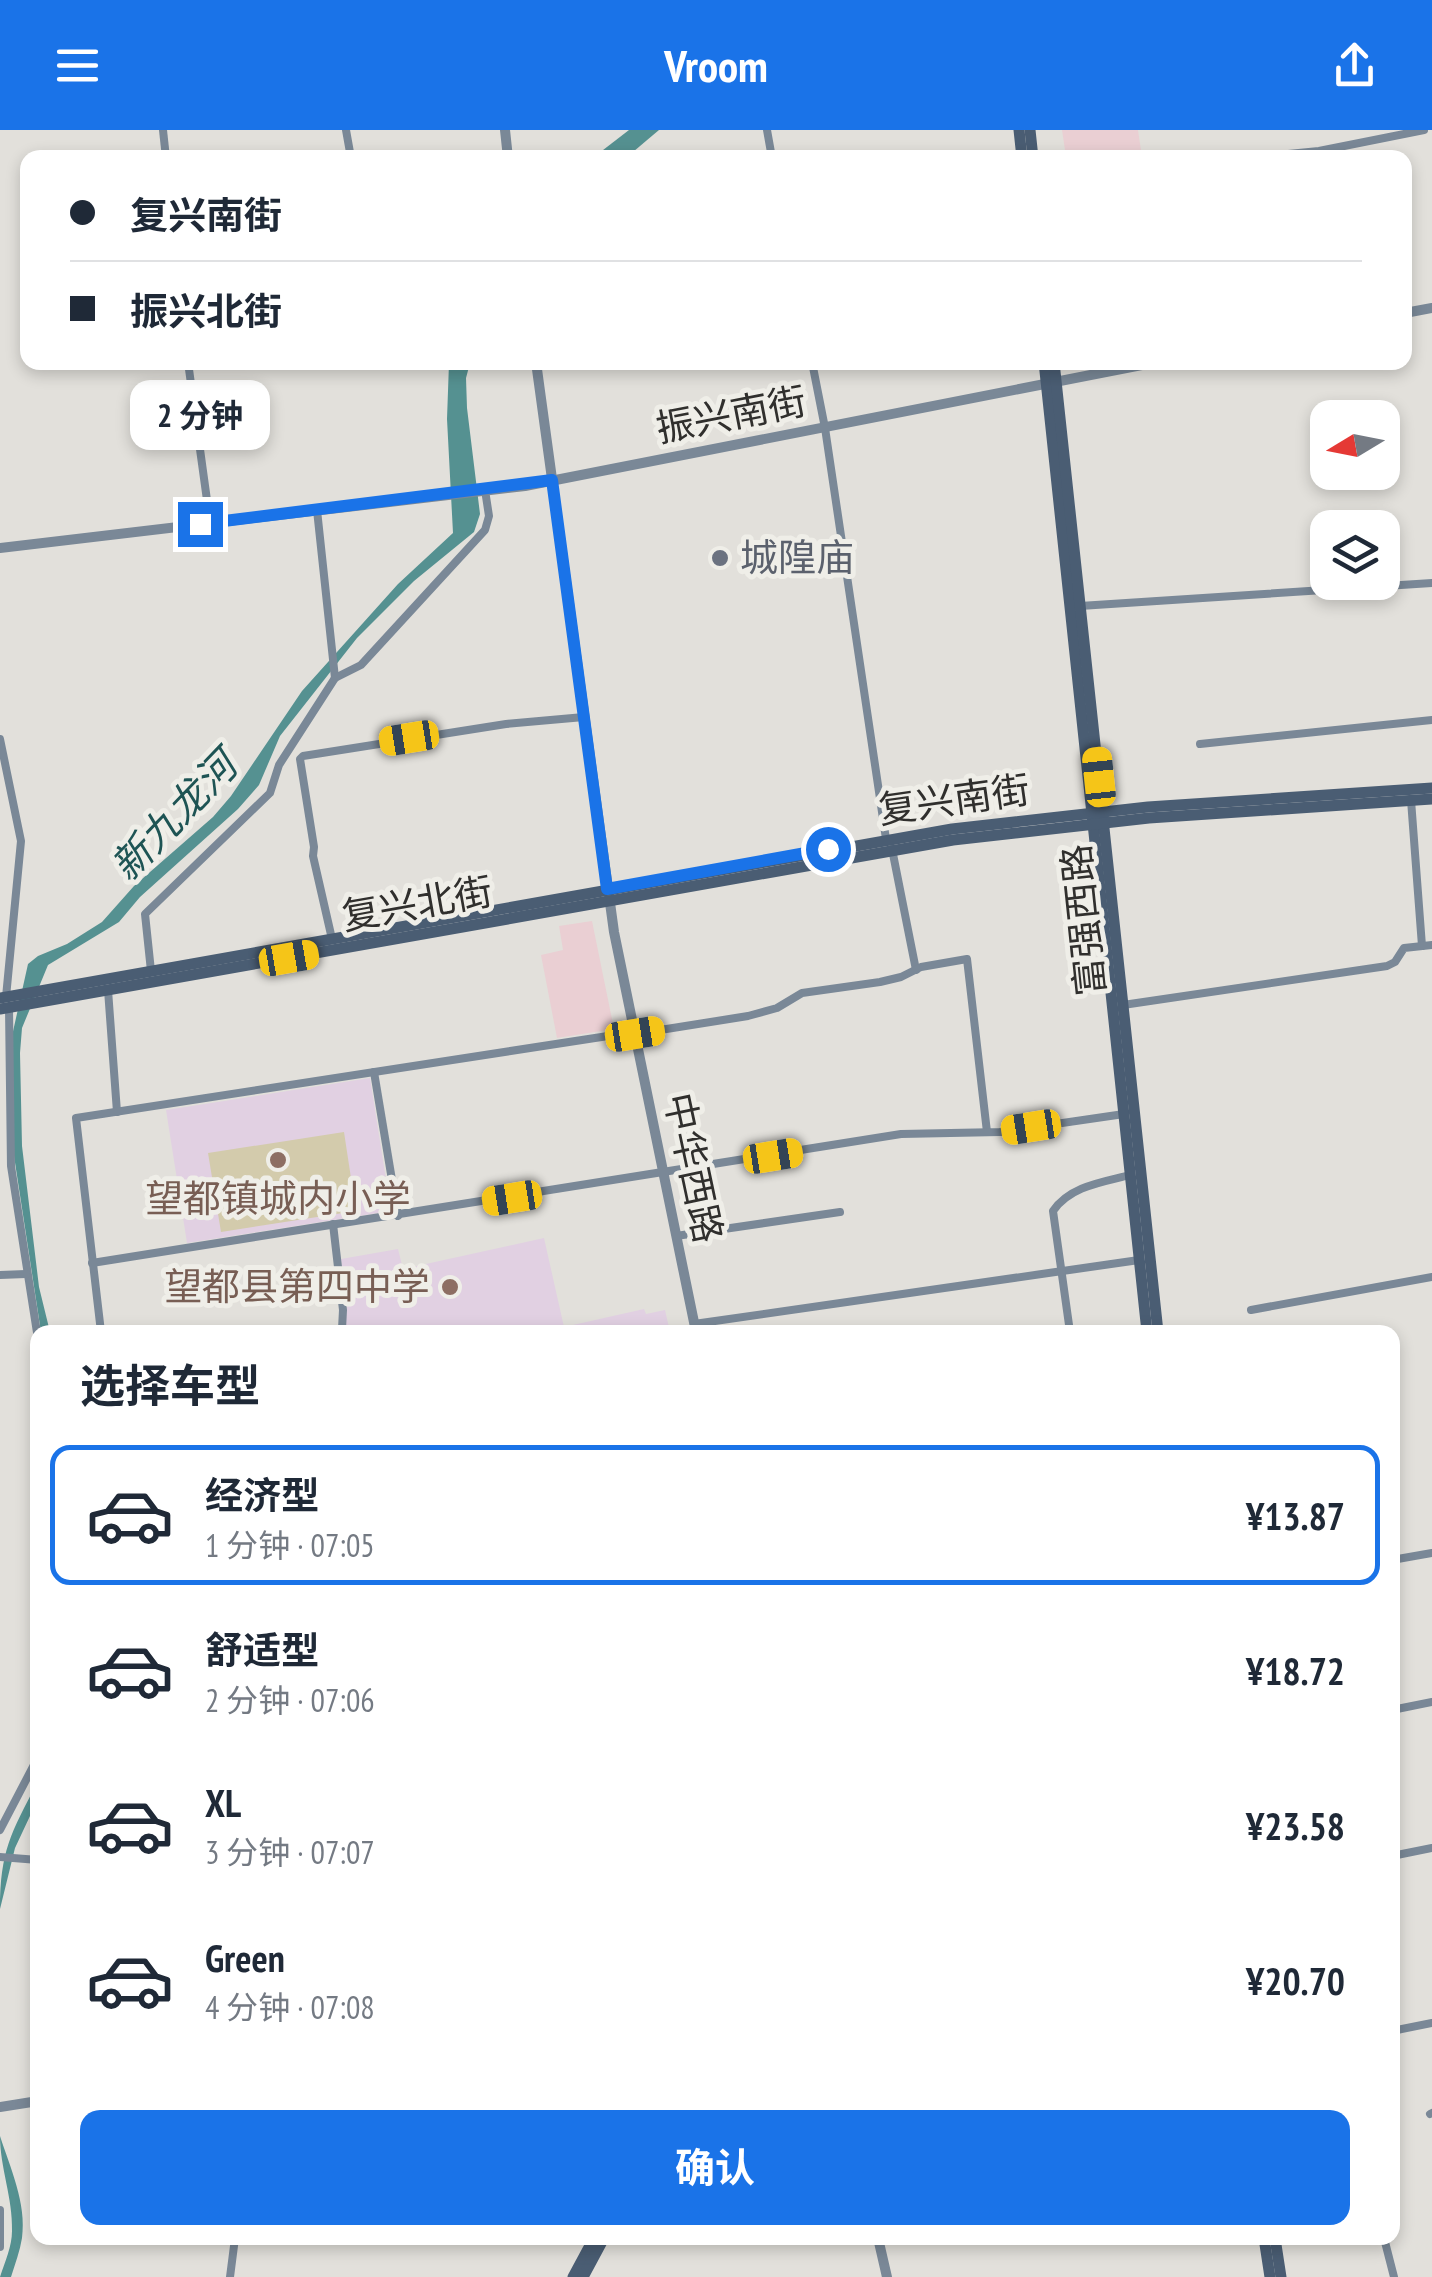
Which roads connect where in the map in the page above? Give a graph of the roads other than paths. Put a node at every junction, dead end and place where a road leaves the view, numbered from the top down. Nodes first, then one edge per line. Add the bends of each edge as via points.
1 (1424, 130) edge
2 (1326, 150) edge
3 (189, 370) edge
4 (537, 370) edge
5 (814, 370) edge
6 (1047, 370) edge
7 (1053, 370) edge
8 (1117, 370) edge
9 (1051, 383) junction
10 (825, 428) junction
11 (552, 480) junction
12 (483, 490) junction
13 (317, 510) junction
14 (210, 522) junction
15 (0, 548) edge
16 (1432, 583) edge
17 (1080, 606) junction
18 (334, 675) junction
19 (584, 717) junction
20 (1432, 720) edge
21 (0, 739) edge
22 (1200, 744) dead end
23 (1432, 788) edge
24 (1432, 799) edge
25 (1411, 800) junction
26 (1098, 817) junction
27 (889, 844) junction
28 (608, 894) junction
29 (332, 939) junction
30 (1427, 945) edge
31 (916, 970) junction
32 (151, 972) junction
33 (108, 990) junction
34 (41, 997) junction
35 (7, 1003) edge
36 (1123, 1004) junction
37 (635, 1033) junction
38 (374, 1072) junction
39 (117, 1112) junction
40 (1124, 1114) junction
41 (987, 1132) junction
42 (663, 1174) junction
43 (1130, 1175) junction
44 (840, 1212) dead end
45 (398, 1216) junction
46 (333, 1224) junction
47 (676, 1236) junction
48 (1140, 1260) junction
49 (92, 1264) junction
50 (1062, 1270) junction
51 (26, 1274) junction
52 (0, 1275) edge
53 (1432, 1278) edge
54 (1251, 1310) dead end
55 (35, 1325) edge
56 (100, 1325) edge
57 (342, 1325) edge
58 (694, 1325) edge
59 (714, 1325) edge
60 (1069, 1325) edge
61 (1146, 1325) edge
62 (1157, 1325) edge
63 (1432, 1553) edge
64 (1400, 1559) edge
65 (1432, 1702) edge
66 (1400, 1708) edge
67 (30, 1772) edge
68 (0, 1830) edge
69 (1432, 1848) edge
70 (1400, 1854) edge
71 (0, 1856) edge
72 (30, 1859) edge
73 (1432, 2024) edge
74 (1400, 2030) edge
75 (30, 2102) edge
76 (0, 2107) edge
77 (0, 2210) edge
78 (234, 2245) edge
79 (590, 2245) edge
80 (600, 2245) edge
81 (880, 2245) edge
82 (1265, 2245) edge
83 (1276, 2245) edge
84 (1386, 2245) edge
85 (0, 2248) edge
86 (230, 2277) edge
87 (573, 2277) edge
88 (583, 2277) edge
89 (887, 2277) edge
90 (1270, 2277) edge
91 (1282, 2277) edge
92 (1394, 2277) edge

1 - 2 street
3 - 14 street
4 - 11 street, 中华西路
5 - 10 street
6 - 9 main road
7 - 9 main road
8 - 9 street, 振兴南街
9 - 10 street, 振兴南街
9 - 17 main road, 富强西路
9 - 26 main road, 富强西路
10 - 11 street, 振兴南街
10 - 27 street
11 - 12 street, 振兴南街
11 - 19 street, 中华西路
12 - 13 street, 振兴南街
12 - 18 street via 486,530 361,664
13 - 14 street, 振兴南街
13 - 18 street
14 - 15 street, 振兴南街
16 - 17 street
17 - 26 main road, 富强西路
18 - 32 street via 279,765 270,793 144,914
19 - 28 street, 中华西路
19 - 29 street via 303,756 313,856
20 - 22 street
21 - 35 street via 21,841
23 - 26 main road, 复兴南街
24 - 25 main road, 复兴南街
25 - 26 main road, 复兴南街
25 - 30 street
26 - 27 main road, 复兴南街
26 - 36 main road, 富强西路
26 - 40 main road, 富强西路
27 - 28 main road, 复兴南街
27 - 31 street
28 - 29 main road, 复兴北街
28 - 33 main road, 复兴北街
28 - 37 street, 中华西路
29 - 32 main road, 复兴北街
30 - 36 street via 1404,948 1386,966
31 - 37 street via 802,994 766,1012
31 - 41 street via 967,958
32 - 34 main road, 复兴北街
33 - 34 main road, 复兴北街
33 - 39 street
34 - 35 main road, 复兴北街
35 - 51 street via 8,1130
36 - 62 main road, 富强西路
37 - 38 street
37 - 42 street, 中华西路
38 - 39 street
38 - 45 street
39 - 49 street via 76,1118
40 - 41 street
40 - 43 main road, 富强西路
41 - 42 street via 901,1134
42 - 45 street
42 - 47 street, 中华西路
43 - 48 main road, 富强西路
43 - 50 street via 1091,1185 1053,1211
44 - 47 street
45 - 46 street
46 - 49 street
46 - 57 street
47 - 58 street, 中华西路
48 - 50 street
48 - 61 main road, 富强西路
49 - 56 street
50 - 59 street
50 - 60 street
51 - 52 street
51 - 55 street
53 - 54 street
63 - 64 street
65 - 66 street
67 - 68 street
69 - 70 street
71 - 72 street
73 - 74 street
75 - 76 street
77 - 85 street
78 - 86 street
79 - 87 main road
80 - 88 main road
81 - 89 street
82 - 90 main road
83 - 91 main road
84 - 92 street

